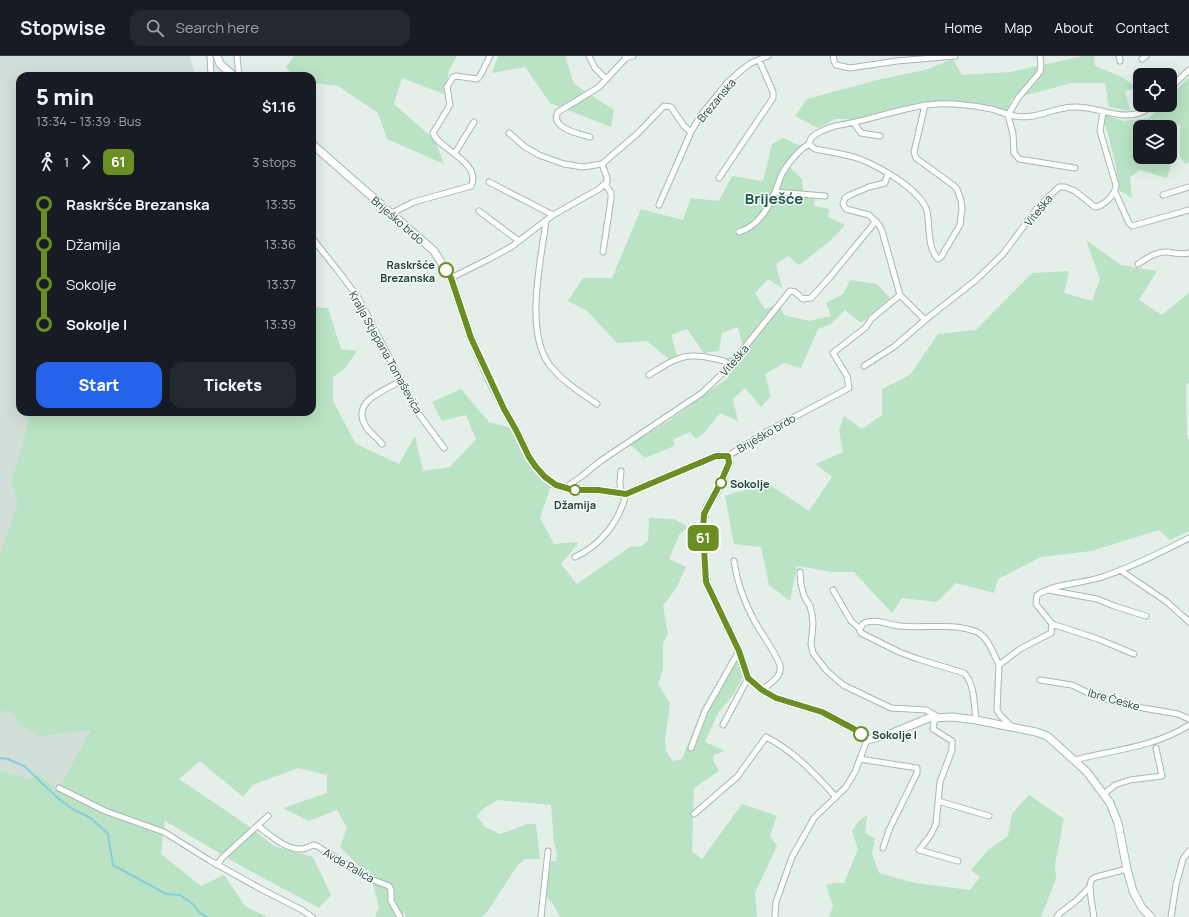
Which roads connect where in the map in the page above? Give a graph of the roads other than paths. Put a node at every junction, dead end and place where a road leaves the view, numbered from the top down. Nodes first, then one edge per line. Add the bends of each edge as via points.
1 (210, 56) edge
2 (217, 56) edge
3 (237, 56) edge
4 (490, 56) edge
5 (589, 56) edge
6 (633, 56) edge
7 (768, 56) edge
8 (833, 56) edge
9 (955, 56) edge
10 (1040, 56) edge
11 (625, 57) edge
12 (759, 60) junction
13 (1189, 70) edge
14 (210, 72) edge
15 (229, 72) edge
16 (239, 72) edge
17 (606, 79) junction
18 (1177, 81) edge
19 (925, 106) junction
20 (1104, 112) junction
21 (1142, 112) edge
22 (1008, 115) junction
23 (474, 122) dead end
24 (854, 123) junction
25 (691, 132) junction
26 (509, 133) dead end
27 (880, 136) dead end
28 (590, 138) dead end
29 (810, 143) junction
30 (316, 148) edge
31 (455, 153) junction
32 (602, 164) junction
33 (1074, 168) dead end
34 (888, 173) junction
35 (719, 178) dead end
36 (489, 182) dead end
37 (605, 184) junction
38 (1189, 187) edge
39 (775, 192) junction
40 (1115, 192) junction
41 (1163, 195) dead end
42 (825, 196) dead end
43 (659, 205) dead end
44 (1189, 210) edge
45 (479, 211) dead end
46 (392, 214) junction
47 (553, 215) junction
48 (546, 221) junction
49 (876, 221) junction
50 (739, 232) dead end
51 (519, 241) junction
52 (316, 243) edge
53 (602, 252) dead end
54 (1189, 253) edge
55 (1138, 264) dead end
56 (451, 278) junction
57 (900, 295) junction
58 (925, 320) junction
59 (864, 366) dead end
60 (727, 370) junction
61 (649, 375) dead end
62 (401, 381) junction
63 (598, 404) dead end
64 (382, 444) dead end
65 (444, 448) dead end
66 (728, 456) junction
67 (621, 471) dead end
68 (565, 488) junction
69 (624, 494) junction
70 (1189, 538) edge
71 (575, 558) dead end
72 (734, 561) dead end
73 (1120, 570) junction
74 (800, 572) dead end
75 (833, 590) dead end
76 (1046, 590) junction
77 (1146, 616) dead end
78 (1189, 622) edge
79 (1052, 624) junction
80 (860, 629) junction
81 (739, 651) junction
82 (1134, 654) dead end
83 (999, 665) junction
84 (748, 678) junction
85 (1040, 680) dead end
86 (762, 690) junction
87 (938, 717) junction
88 (1189, 719) edge
89 (976, 720) junction
90 (723, 725) dead end
91 (1189, 725) edge
92 (1012, 727) junction
93 (867, 740) junction
94 (691, 748) dead end
95 (1156, 748) dead end
96 (860, 759) junction
97 (1074, 760) junction
98 (59, 788) dead end
99 (1104, 794) junction
100 (836, 797) junction
101 (938, 801) junction
102 (694, 814) dead end
103 (268, 816) dead end
104 (989, 816) dead end
105 (258, 826) junction
106 (883, 848) dead end
107 (1189, 851) edge
108 (548, 852) dead end
109 (958, 861) dead end
110 (217, 865) junction
111 (1127, 869) junction
112 (1090, 887) junction
113 (312, 917) edge
114 (400, 917) edge
115 (541, 917) edge
116 (775, 917) edge
117 (1058, 917) edge
118 (1094, 917) edge
119 (1151, 917) edge
120 (1171, 917) edge

1 - 14 street
2 - 15 street via 220,64
3 - 16 street
4 - 31 street via 477,79 453,76 449,82 447,91 450,105 434,135
5 - 17 street via 595,68
6 - 11 street
7 - 12 street, Brezanska
8 - 9 street via 836,65 850,68
10 - 22 street via 1040,72 1018,98
11 - 17 street
12 - 25 street, Brezanska via 743,68 728,82 701,115
12 - 35 street via 773,92 773,98
13 - 18 street
17 - 28 street via 599,87 557,114 558,124
19 - 22 street via 949,104 988,108
19 - 24 street
19 - 34 street via 914,152 916,158 957,189 962,209 960,225 938,259 930,240 922,200
20 - 21 street via 1126,116
20 - 22 street via 1074,107 1027,117
20 - 40 street via 1100,131 1116,185
22 - 33 street via 1013,134 1014,156
23 - 31 street
24 - 27 street via 861,133
24 - 29 street via 823,129
25 - 32 street, Brezanska via 670,107 664,106
25 - 43 street
26 - 32 street, Brezanska via 539,155 564,164 582,168
29 - 34 street via 815,149 861,160
29 - 39 street via 799,150 791,160 782,173
30 - 46 street, Briješko brdo
31 - 46 street via 469,169 473,181 471,186 414,202
32 - 37 street via 607,178
34 - 49 street via 885,183 850,195 842,204 846,209 869,215
36 - 47 street
37 - 47 street
37 - 53 street via 611,193 611,199
38 - 41 street
39 - 42 street
39 - 50 street via 753,226
40 - 44 street via 1132,226
40 - 58 street, Viteška via 1095,207 1075,191 1065,187 1059,188 1038,207 1003,254 976,280
45 - 51 street
46 - 56 street, Briješko brdo via 434,251
47 - 48 street
48 - 51 street
48 - 63 street via 535,311 540,344 551,367 571,386
49 - 57 street via 882,231
49 - 60 street, Viteška via 811,298 803,299 790,291
51 - 56 street
52 - 62 street, Kralja Stjepana Tomaševića via 359,300
54 - 55 street via 1160,253
56 - 68 street, Briješko brdo via 471,338 529,457 545,477
57 - 58 street
57 - 66 street, Briješko brdo via 833,353 847,376 849,388 766,432
58 - 59 street, Viteška via 895,346
60 - 61 street via 727,363 693,356 682,357
60 - 68 street, Viteška via 702,393
62 - 64 street via 371,398 361,413 368,429
62 - 65 street, Kralja Stjepana Tomaševića via 418,413
66 - 69 street, Briješko brdo via 716,456
66 - 81 street via 729,463 704,514 703,532 706,582
67 - 69 street via 620,482
68 - 69 street, Briješko brdo
69 - 71 street via 623,506 607,534
70 - 73 street
72 - 86 street via 741,593 780,665 781,672
73 - 76 street
73 - 78 street via 1167,602
74 - 87 street via 804,596 812,615 813,653 826,670 843,685 891,708 926,710
75 - 80 street via 851,622
76 - 77 street via 1097,599
76 - 79 street via 1037,595 1036,604
79 - 82 street
79 - 83 street via 1052,633 1020,649
80 - 83 street via 862,624 877,621 900,626 958,627 978,632
80 - 89 street via 863,634 898,652 964,673 972,690
81 - 84 street
81 - 94 street via 704,711
83 - 92 street via 997,710
84 - 86 street
84 - 90 street
85 - 88 street, Ibre Ćeske via 1072,685 1095,696 1126,705 1178,714
86 - 93 street via 776,698 822,712 854,729
87 - 89 street
87 - 93 street
87 - 101 street via 933,729 949,738 953,747 940,782
89 - 92 street
91 - 97 street via 1159,740
92 - 97 street via 1047,736
93 - 96 street
95 - 99 street via 1162,776 1130,780 1115,785
96 - 100 street via 846,787
96 - 106 street via 917,768 917,774 889,830
97 - 99 street
98 - 110 street via 113,814 164,832
99 - 111 street via 1118,823
100 - 102 street via 796,757 766,737 737,777
100 - 116 street via 814,818 792,857 776,902
101 - 104 street
101 - 109 street via 934,829 919,850
103 - 105 street
105 - 110 street
105 - 114 street, Avde Palića via 281,843 296,849 317,846 368,878 386,883
107 - 120 street via 1183,859 1176,884
108 - 115 street
110 - 113 street
111 - 112 street via 1096,877 1090,882
111 - 119 street via 1133,891 1142,908
112 - 117 street
112 - 118 street

